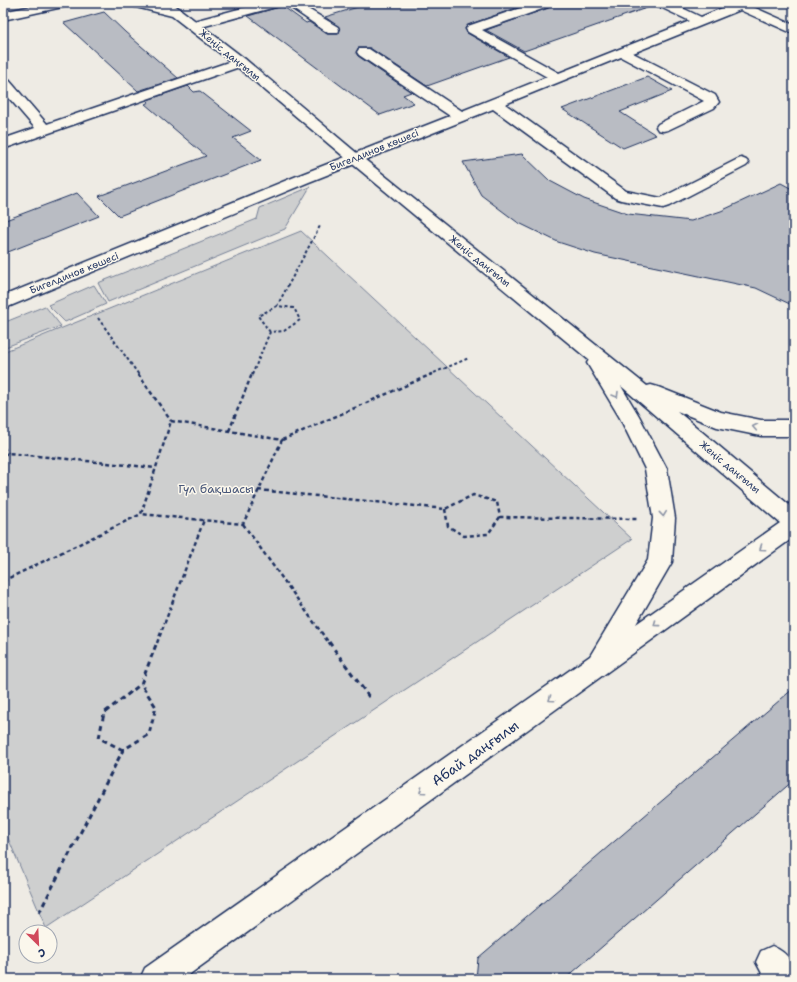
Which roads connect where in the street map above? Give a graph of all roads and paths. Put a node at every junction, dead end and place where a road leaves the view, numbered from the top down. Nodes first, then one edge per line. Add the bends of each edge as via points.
1 (45, 3) edge
2 (63, 3) edge
3 (136, 3) edge
4 (275, 3) edge
5 (290, 3) edge
6 (662, 3) edge
7 (544, 4) dead end
8 (743, 4) edge
9 (171, 8) edge
10 (3, 15) edge
11 (700, 21) junction
12 (194, 26) junction
13 (333, 30) dead end
14 (794, 30) edge
15 (364, 52) dead end
16 (621, 52) junction
17 (240, 62) junction
18 (557, 78) junction
19 (3, 82) edge
20 (494, 103) junction
21 (460, 116) junction
22 (663, 127) dead end
23 (44, 129) junction
24 (3, 144) edge
25 (354, 158) junction
26 (741, 163) dead end
27 (320, 226) dead end
28 (3, 302) edge
29 (277, 306) junction
30 (98, 318) dead end
31 (270, 332) junction
32 (589, 350) junction
33 (469, 358) dead end
34 (633, 385) junction
35 (171, 421) junction
36 (794, 428) edge
37 (229, 431) junction
38 (282, 440) junction
39 (3, 447) edge
40 (8, 453) junction
41 (3, 455) edge
42 (156, 468) junction
43 (258, 490) junction
44 (445, 510) junction
45 (141, 514) junction
46 (500, 516) junction
47 (641, 519) dead end
48 (204, 520) junction
49 (794, 522) edge
50 (243, 524) junction
51 (794, 525) edge
52 (3, 582) edge
53 (597, 667) junction
54 (141, 684) junction
55 (369, 697) dead end
56 (123, 750) junction
57 (39, 913) dead end
58 (156, 979) edge

1 - 10 main road
2 - 10 main road
3 - 9 main road
4 - 12 main road
5 - 13 main road
6 - 11 main road
7 - 18 main road via 472,29
8 - 11 main road, Бигелдинов көшесі
8 - 14 main road
9 - 12 main road, Жеңіс даңғылы
11 - 16 main road, Бигелдинов көшесі
12 - 17 main road, Жеңіс даңғылы
15 - 21 main road
16 - 18 main road, Бигелдинов көшесі
16 - 22 main road via 710,98 712,102 709,105
17 - 23 main road
17 - 25 main road, Жеңіс даңғылы
18 - 20 main road, Бигелдинов көшесі
19 - 23 main road
20 - 21 main road, Бигелдинов көшесі
20 - 26 main road via 622,195 663,203
21 - 25 main road, Бигелдинов көшесі
23 - 24 main road
25 - 28 main road, Бигелдинов көшесі
25 - 32 main road, Жеңіс даңғылы
27 - 29 path
29 - 31 path via 258,316
29 - 31 path via 294,308 300,320 284,331
30 - 35 path
31 - 37 path
32 - 34 main road, Жеңіс даңғылы
32 -> 53 main road via 629,416 656,469 664,518 660,562
33 - 38 path
36 -> 34 main road via 761,428 717,419
34 - 49 main road, Жеңіс даңғылы
35 - 37 path
35 - 42 path
37 - 38 path
38 - 43 path
39 - 40 path
40 - 41 path
40 - 42 path
42 - 45 path
43 - 44 path
43 - 50 path
44 - 46 path via 473,495 497,502
44 - 46 path via 448,526 464,536 488,534
45 - 48 path
45 - 52 path
46 - 47 path
48 - 50 path
48 - 54 path
50 - 55 path
51 -> 53 main road, Абай даңғылы
53 -> 58 main road, Абай даңғылы
54 - 56 path via 156,707 150,734
54 - 56 path via 104,713 99,738
56 - 57 path

